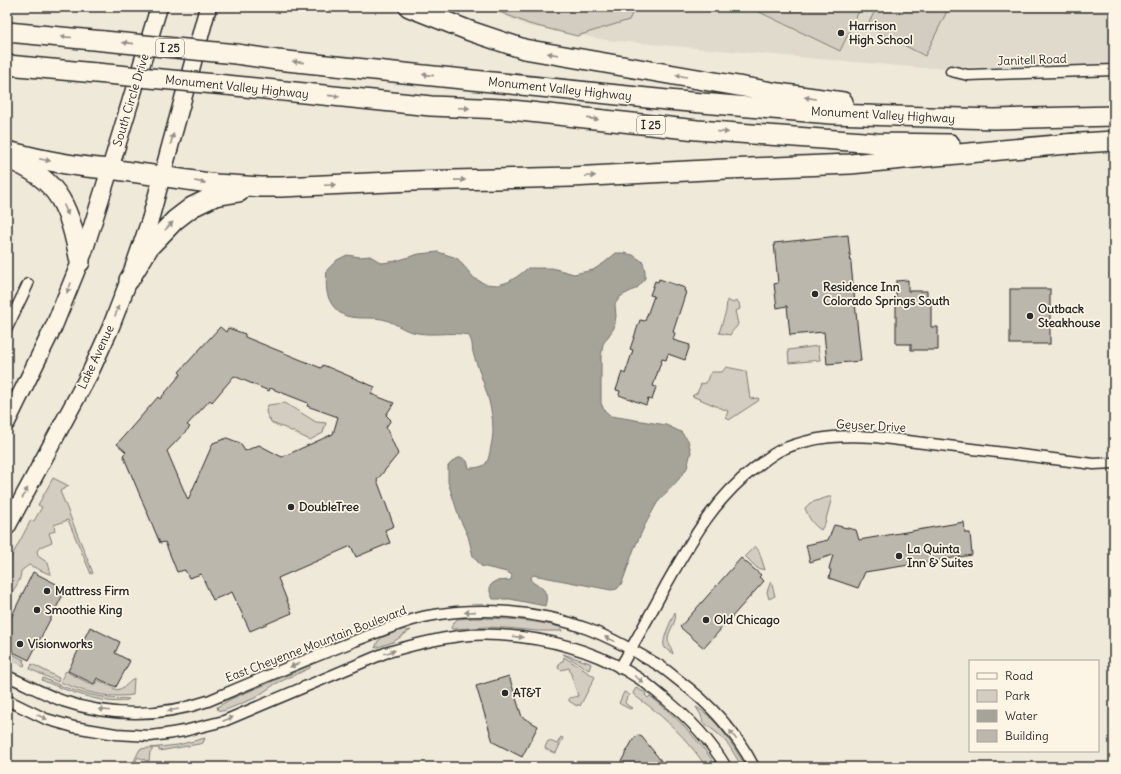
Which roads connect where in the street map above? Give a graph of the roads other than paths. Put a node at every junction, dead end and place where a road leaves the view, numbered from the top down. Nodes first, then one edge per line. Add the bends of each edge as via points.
1 (159, 7) edge
2 (208, 7) edge
3 (409, 7) edge
4 (7, 32) edge
5 (7, 65) edge
6 (1114, 70) edge
7 (951, 71) dead end
8 (1114, 115) edge
9 (1114, 141) edge
10 (1078, 143) junction
11 (7, 151) edge
12 (7, 158) edge
13 (110, 169) junction
14 (162, 176) junction
15 (261, 187) junction
16 (80, 262) junction
17 (129, 280) junction
18 (28, 284) dead end
19 (7, 328) edge
20 (7, 422) edge
21 (1114, 463) edge
22 (7, 527) edge
23 (631, 649) junction
24 (620, 668) junction
25 (7, 676) edge
26 (7, 700) edge
27 (724, 764) edge
28 (735, 767) edge
29 (754, 767) edge

1 - 13 main road, South Circle Drive
14 -> 2 main road
8 -> 3 highway via 830,101 524,50
8 -> 4 highway, Monument Valley Highway / I 25, bridge via 994,120 831,114 667,100
5 -> 10 highway, Monument Valley Highway / I 25, bridge via 431,106 502,109 697,130 877,143
6 - 7 street, Janitell Road via 968,76
9 - 10 highway, Monument Valley Highway / I 25
15 -> 10 highway via 571,177 850,164
11 -> 13 highway via 51,161
12 -> 16 highway via 35,173 58,195 66,209
13 - 14 highway
13 - 16 main road
14 -> 15 highway
14 - 17 main road, Lake Avenue
17 -> 15 highway via 149,247 175,220 192,207 215,196
16 -> 20 main road via 54,326
22 -> 17 main road, Lake Avenue via 90,373
18 - 19 street
21 - 23 street, Geyser Drive via 1094,464 855,436 820,438 782,450 760,464 717,504 680,560
23 - 24 street, Geyser Drive
23 -> 25 street, East Cheyenne Mountain Boulevard via 568,622 524,614 474,611 434,615 410,621 197,705 143,714 97,709 63,701
29 -> 23 street, East Cheyenne Mountain Boulevard via 732,733 701,698 660,666
26 -> 24 street via 46,719 74,727 116,734 150,736 224,721 384,653 449,638 496,634 552,642 596,656
24 -> 27 street via 640,679 676,708 708,740
27 - 28 street

